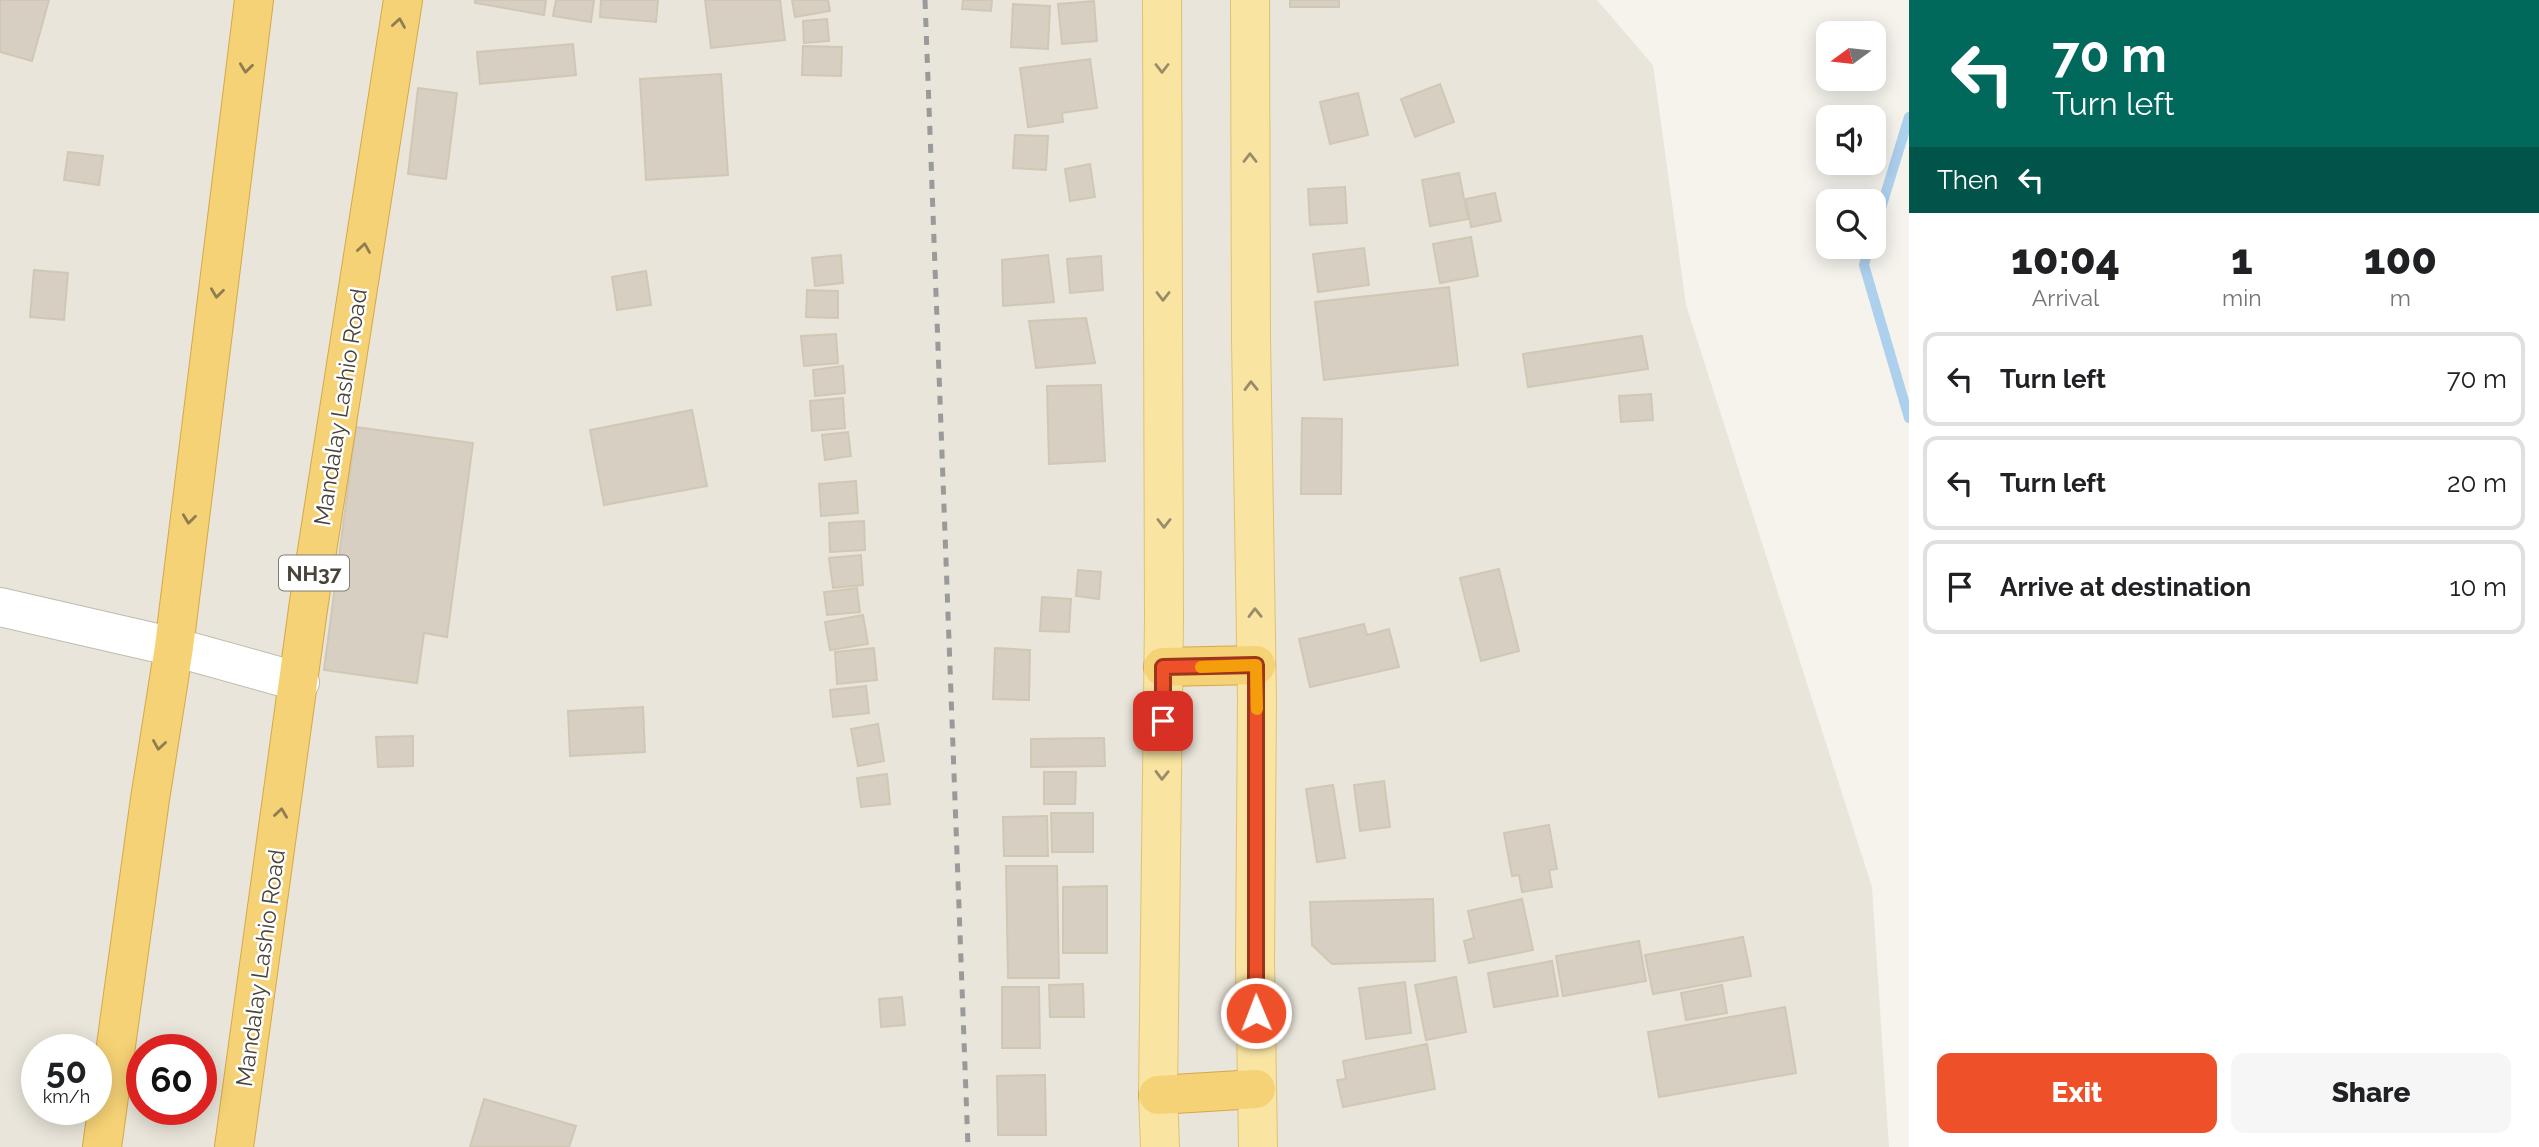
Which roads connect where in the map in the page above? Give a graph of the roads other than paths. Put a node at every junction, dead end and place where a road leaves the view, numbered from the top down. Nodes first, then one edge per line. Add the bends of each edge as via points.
1 (254, 0) edge
2 (403, 0) edge
3 (1162, 0) edge
4 (1250, 0) edge
5 (0, 607) edge
6 (174, 647) junction
7 (1256, 665) junction
8 (1163, 667) junction
9 (300, 682) junction
10 (1256, 1089) junction
11 (1158, 1095) junction
12 (102, 1147) edge
13 (234, 1147) edge
14 (1160, 1147) edge
15 (1258, 1147) edge

1 -> 6 highway
9 -> 2 highway, Mandalay Lashio Road / NH37
3 -> 8 main road
7 -> 4 main road
5 - 6 street
6 - 9 street
6 -> 12 highway
7 - 8 highway
7 - 10 main road
8 -> 11 main road
13 -> 9 highway, Mandalay Lashio Road / NH37
10 - 11 highway
10 - 15 main road
11 - 14 main road

